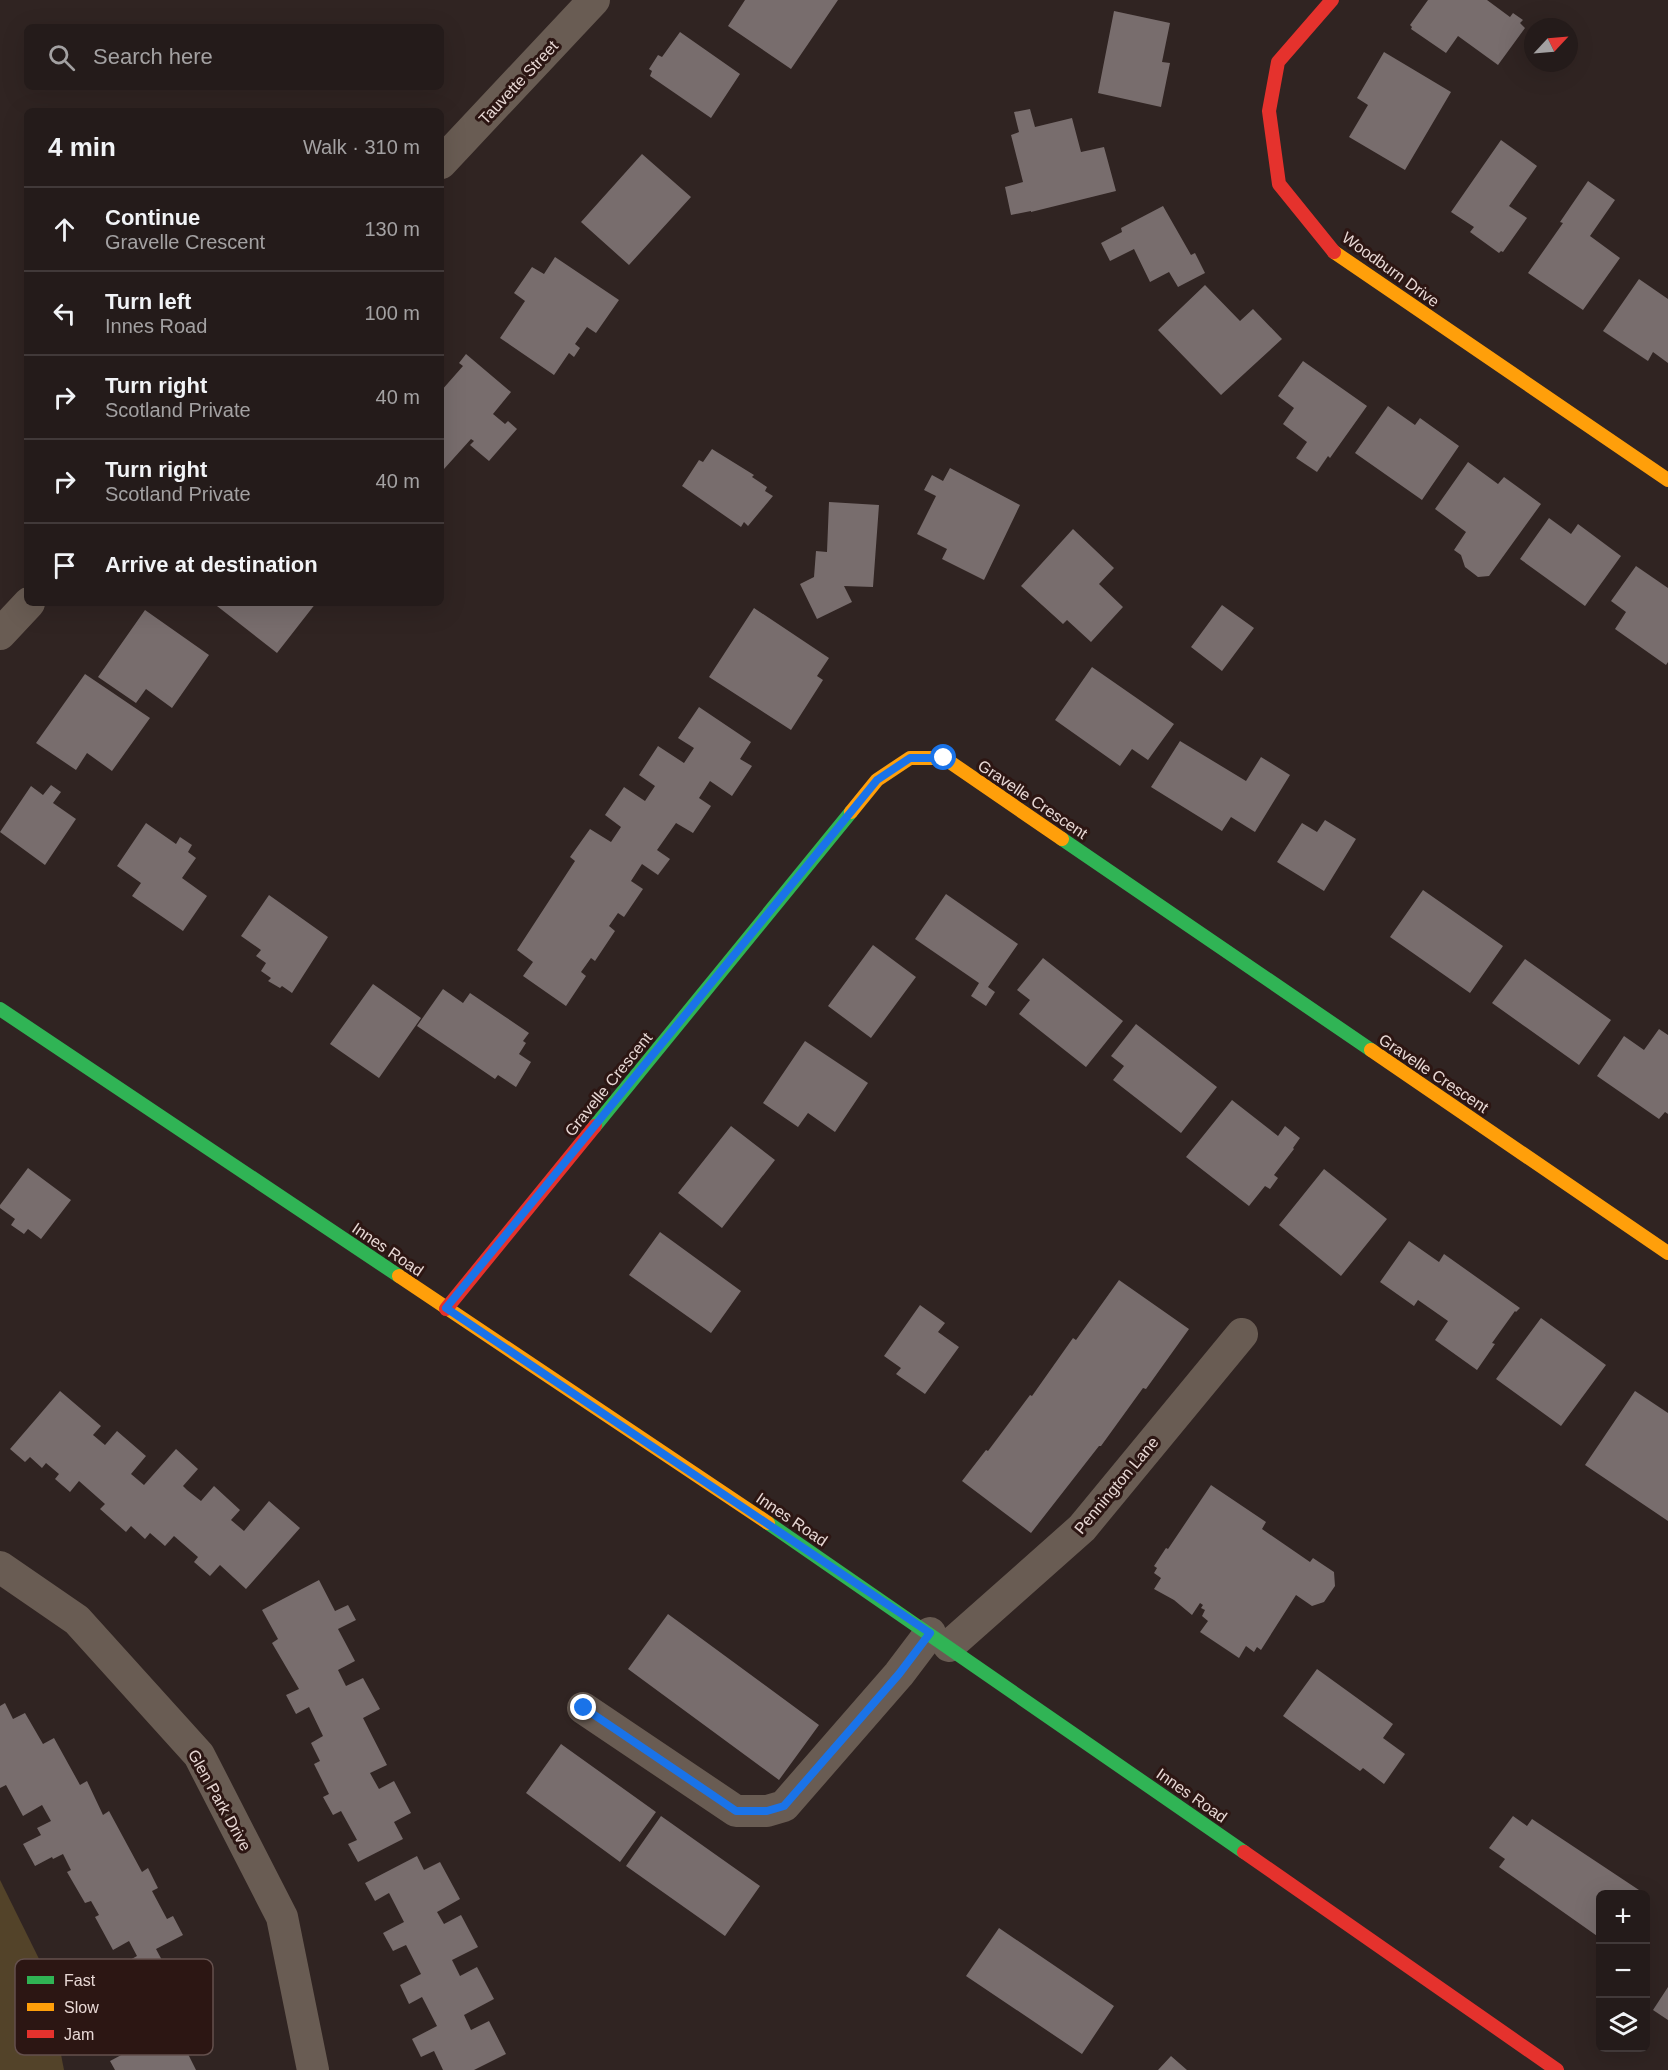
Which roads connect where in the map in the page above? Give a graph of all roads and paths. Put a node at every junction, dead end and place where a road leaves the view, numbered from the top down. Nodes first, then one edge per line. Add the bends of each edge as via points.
1 (594, 0) edge
2 (1332, 0) edge
3 (444, 161) edge
4 (1668, 480) edge
5 (26, 606) edge
6 (0, 634) edge
7 (0, 1009) edge
8 (1668, 1253) edge
9 (446, 1308) junction
10 (1242, 1334) dead end
11 (0, 1567) edge
12 (939, 1639) junction
13 (584, 1708) dead end
14 (313, 2070) edge
15 (1557, 2070) edge

1 - 3 street, Tauvette Street
2 - 4 street, Woodburn Drive via 1278,62 1269,111 1279,184 1336,254
5 - 6 street
7 - 9 street, Innes Road
8 - 9 street, Gravelle Crescent via 944,758 910,758 877,780
9 - 12 street, Innes Road
10 - 12 street, Pennington Lane via 1082,1528
11 - 14 street, Glen Park Drive via 77,1620 199,1755 282,1917
12 - 13 street, Pennington Lane via 899,1674 784,1806 767,1811 736,1811
12 - 15 street, Innes Road

